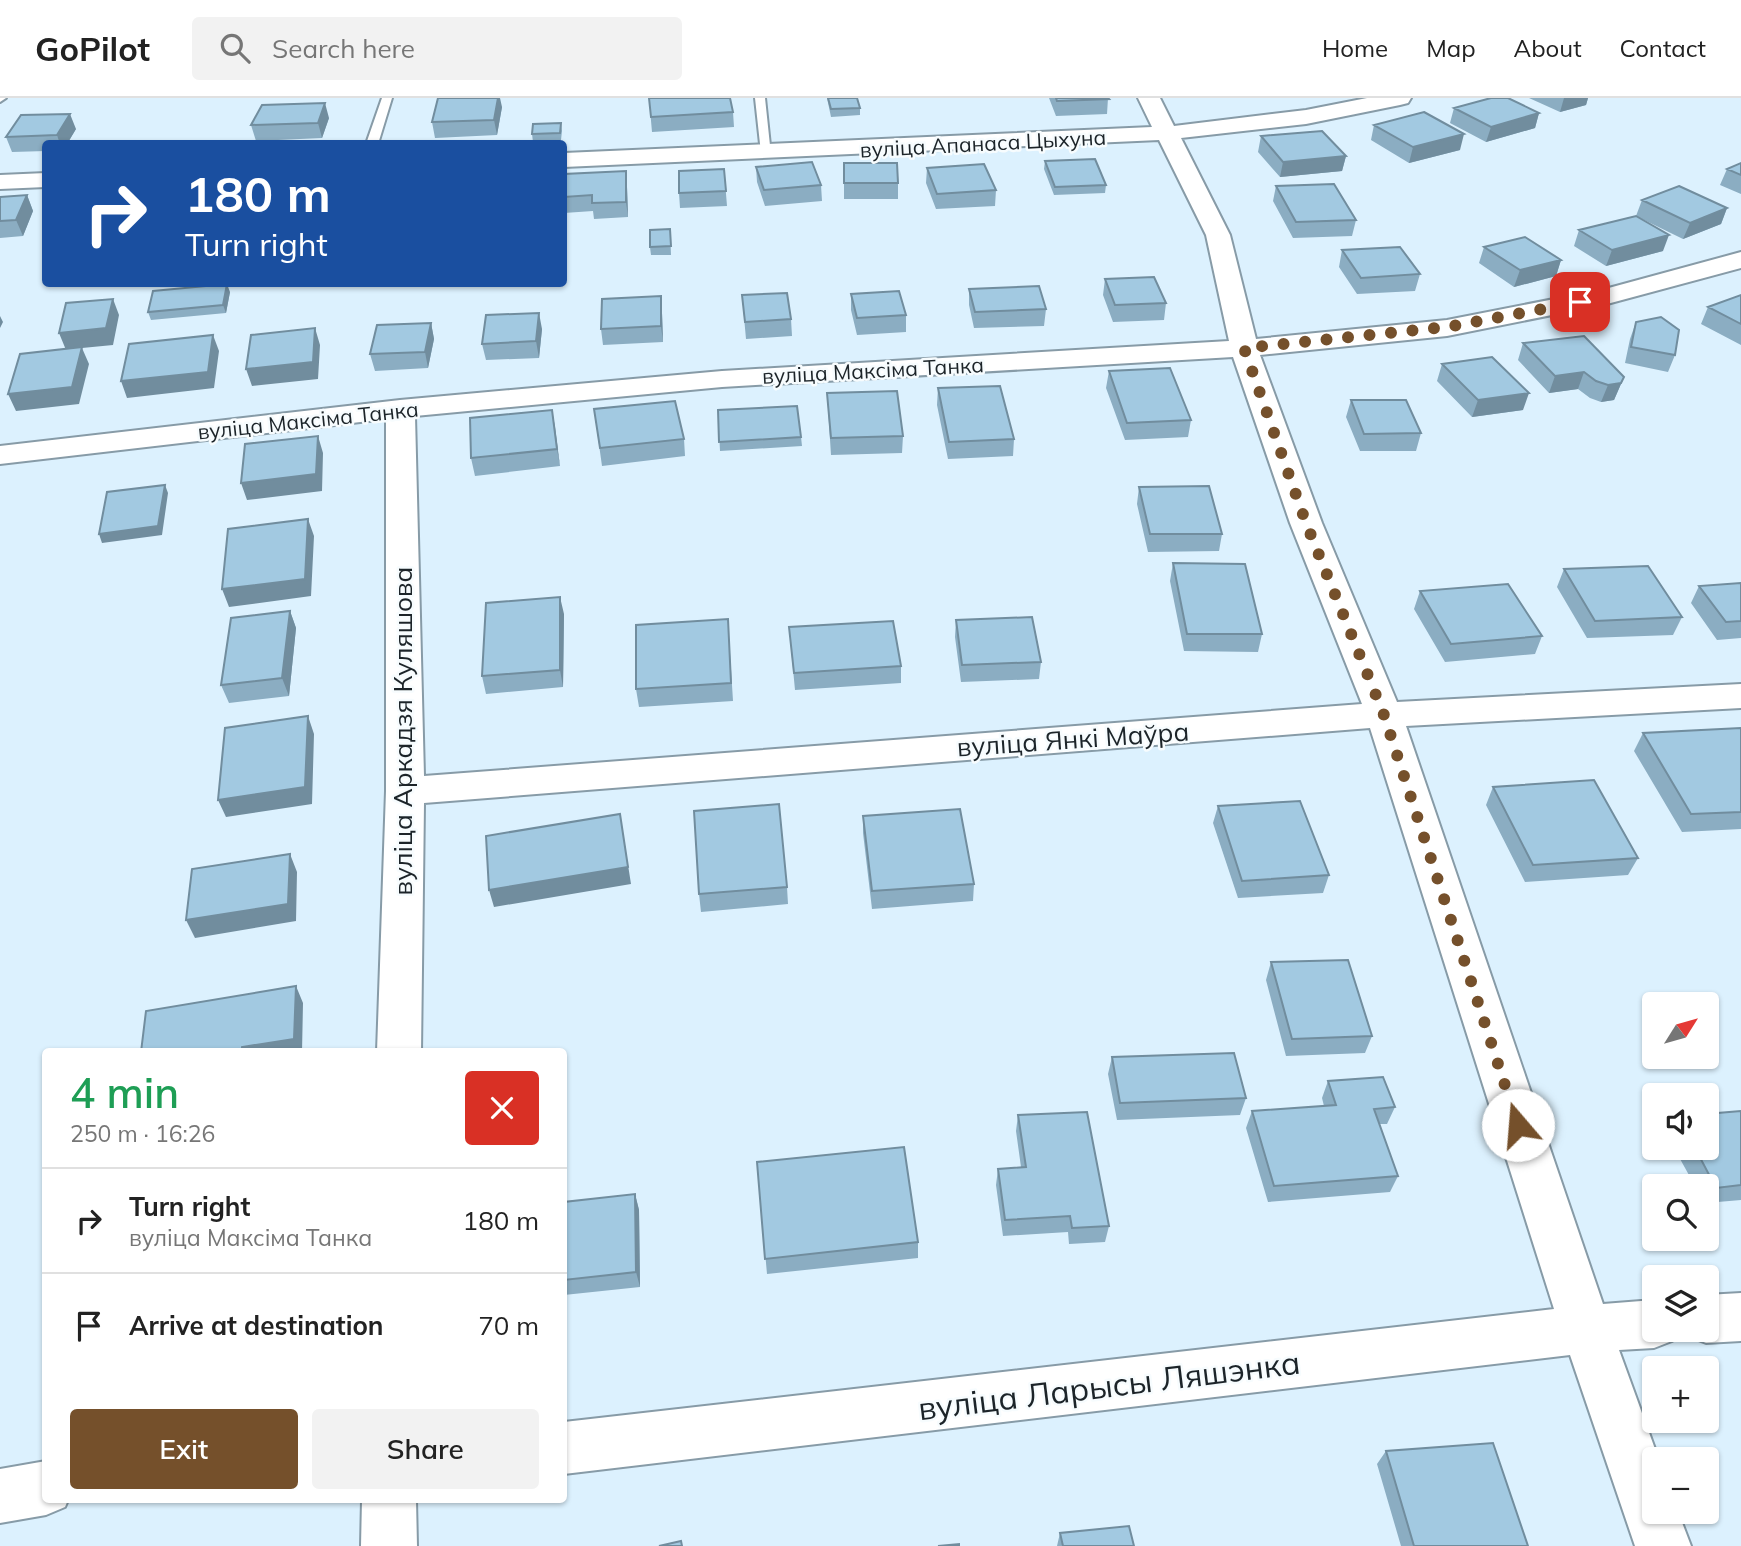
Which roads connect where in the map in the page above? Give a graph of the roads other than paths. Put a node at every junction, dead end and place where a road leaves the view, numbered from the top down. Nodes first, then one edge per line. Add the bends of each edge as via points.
1 (387, 98) edge
2 (760, 98) edge
3 (1149, 98) edge
4 (1400, 98) edge
5 (1169, 133) junction
6 (373, 140) edge
7 (767, 153) junction
8 (567, 160) edge
9 (42, 180) edge
10 (0, 182) edge
11 (1741, 260) edge
12 (1244, 348) junction
13 (400, 409) junction
14 (0, 455) edge
15 (1741, 696) edge
16 (1384, 715) junction
17 (405, 791) junction
18 (399, 1048) edge
19 (1741, 1317) edge
20 (1719, 1319) edge
21 (1642, 1325) edge
22 (1586, 1329) junction
23 (567, 1448) edge
24 (42, 1489) edge
25 (0, 1496) edge
26 (389, 1503) edge
27 (389, 1546) edge
28 (1663, 1546) edge

1 - 6 lane
2 - 7 lane
3 - 5 street
4 - 5 street, вуліца Апанаса Цыхуна via 1306,117
5 - 7 street, вуліца Апанаса Цыхуна
5 - 12 street via 1218,236
7 - 8 street, вуліца Апанаса Цыхуна
9 - 10 street
11 - 12 street, вуліца Максіма Танка via 1607,296 1447,327
12 - 13 street, вуліца Максіма Танка via 722,379
12 - 16 street via 1306,523
13 - 14 street, вуліца Максіма Танка
13 - 17 street, вуліца Аркадзя Куляшова
15 - 16 street, вуліца Янкі Маўра
16 - 17 street, вуліца Янкі Маўра
16 - 22 street
17 - 18 street, вуліца Аркадзя Куляшова
19 - 20 street
21 - 22 street, вуліца Ларысы Ляшэнка
22 - 23 street, вуліца Ларысы Ляшэнка
22 - 28 street
24 - 25 street
26 - 27 street

